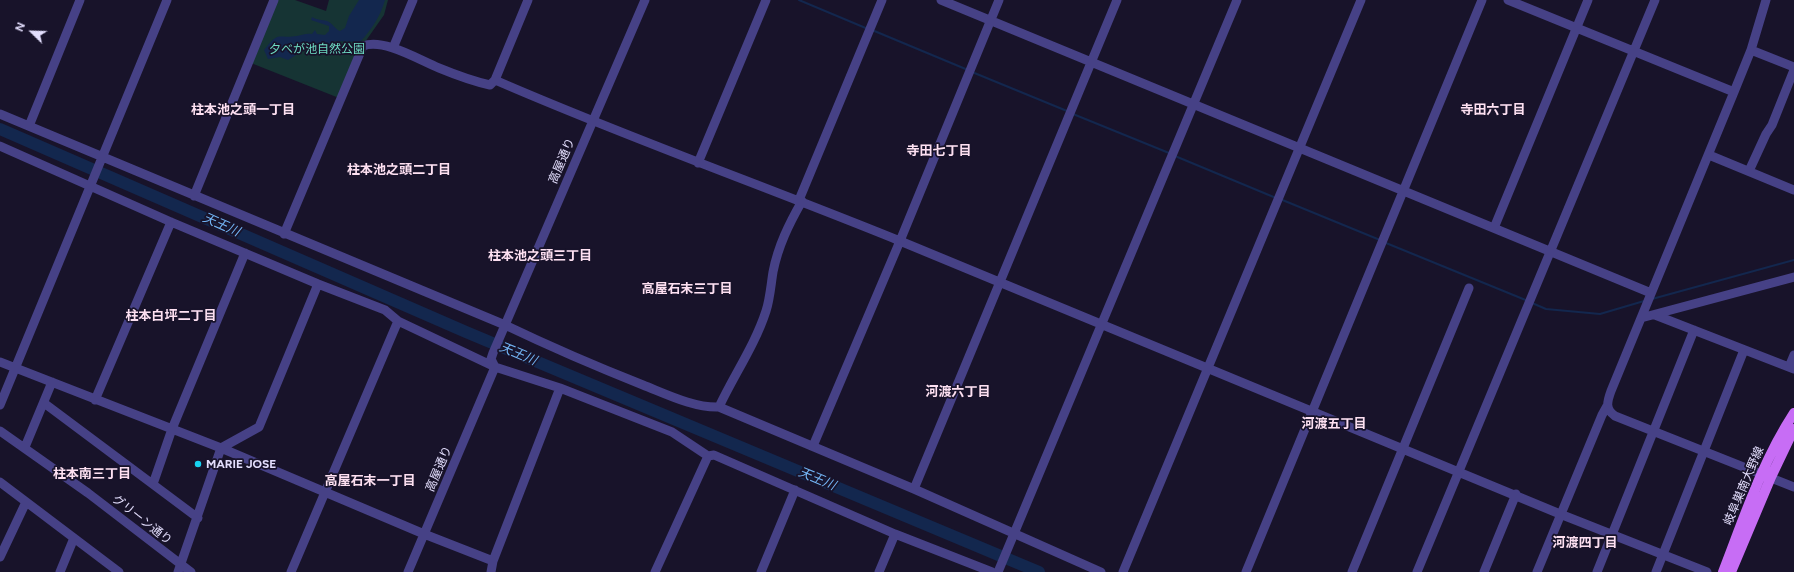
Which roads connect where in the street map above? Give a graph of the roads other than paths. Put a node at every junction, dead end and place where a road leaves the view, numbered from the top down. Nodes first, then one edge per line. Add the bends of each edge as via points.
1 (80, 0) edge
2 (167, 0) edge
3 (274, 0) edge
4 (413, 0) edge
5 (528, 0) edge
6 (645, 0) edge
7 (766, 0) edge
8 (882, 0) edge
9 (941, 0) edge
10 (999, 0) edge
11 (1117, 0) edge
12 (1237, 0) edge
13 (1361, 0) edge
14 (1482, 0) edge
15 (1508, 0) edge
16 (1588, 0) edge
17 (1655, 0) edge
18 (1766, 0) edge
19 (990, 20) junction
20 (1577, 28) junction
21 (393, 48) junction
22 (1751, 50) junction
23 (1634, 52) junction
24 (1091, 62) junction
25 (1794, 67) edge
26 (1794, 70) edge
27 (495, 80) junction
28 (1734, 92) junction
29 (1194, 104) junction
30 (0, 114) edge
31 (592, 121) junction
32 (29, 126) junction
33 (0, 147) edge
34 (1300, 147) junction
35 (1709, 155) junction
36 (102, 158) junction
37 (698, 163) junction
38 (1749, 171) junction
39 (90, 183) junction
40 (1404, 190) junction
41 (1794, 190) edge
42 (194, 196) junction
43 (801, 201) junction
44 (171, 222) junction
45 (1494, 228) junction
46 (284, 234) junction
47 (900, 241) junction
48 (1551, 252) junction
49 (245, 253) junction
50 (1794, 277) edge
51 (1000, 282) junction
52 (318, 284) junction
53 (1469, 288) dead end
54 (1651, 294) junction
55 (1643, 315) junction
56 (1655, 315) junction
57 (398, 321) junction
58 (1103, 324) junction
59 (503, 328) junction
60 (1694, 330) junction
61 (1744, 350) junction
62 (1794, 354) edge
63 (0, 362) edge
64 (495, 367) junction
65 (15, 368) junction
66 (1209, 368) junction
67 (1791, 368) edge
68 (52, 382) junction
69 (560, 388) junction
70 (95, 400) junction
71 (44, 403) junction
72 (0, 404) edge
73 (1607, 406) junction
74 (719, 407) junction
75 (1312, 411) junction
76 (1794, 413) edge
77 (172, 429) junction
78 (1794, 429) edge
79 (0, 431) edge
80 (1653, 431) junction
81 (813, 446) junction
82 (25, 447) junction
83 (221, 448) junction
84 (1403, 448) junction
85 (1704, 451) junction
86 (708, 456) junction
87 (1459, 471) junction
88 (1766, 475) junction
89 (0, 482) edge
90 (153, 484) junction
91 (1794, 487) edge
92 (914, 488) junction
93 (795, 490) junction
94 (324, 491) junction
95 (1516, 494) junction
96 (26, 502) junction
97 (1560, 514) junction
98 (198, 518) junction
99 (424, 534) junction
100 (895, 534) junction
101 (1612, 535) junction
102 (1013, 536) junction
103 (74, 538) junction
104 (1663, 555) junction
105 (0, 558) edge
106 (493, 561) junction
107 (180, 568) edge
108 (997, 571) edge
109 (60, 572) edge
110 (119, 572) edge
111 (191, 572) edge
112 (291, 572) edge
113 (408, 572) edge
114 (491, 572) edge
115 (655, 572) edge
116 (761, 572) edge
117 (879, 572) edge
118 (1101, 572) edge
119 (1123, 572) edge
120 (1246, 572) edge
121 (1352, 572) edge
122 (1417, 572) edge
123 (1484, 572) edge
124 (1537, 572) edge
125 (1597, 572) edge
126 (1656, 572) edge
127 (1708, 572) edge
128 (1723, 572) edge
129 (1731, 572) edge

1 - 32 street
2 - 36 street
3 - 42 street
4 - 21 street
5 - 27 street
6 - 31 street, 高屋通り
7 - 37 street
8 - 43 street
9 - 19 street
10 - 19 street
11 - 24 street
12 - 29 street
13 - 34 street
14 - 40 street
15 - 20 street
16 - 20 street
17 - 23 street
18 - 22 street
19 - 24 street
19 - 47 street
20 - 23 street
20 - 45 street
21 - 27 street via 474,82 490,85
21 - 46 street via 368,44 360,46
22 - 25 street
22 - 28 street
23 - 28 street
23 - 48 street
24 - 29 street
24 - 51 street
26 - 38 street via 1772,125
27 - 31 street
28 - 35 street
29 - 34 street
29 - 58 street
30 - 32 street
31 - 37 street
31 - 59 street, 高屋通り
32 - 36 street
33 - 39 street
34 - 40 street
34 - 66 street
35 - 38 street
35 - 54 street
36 - 39 street
36 - 42 street
37 - 43 street
38 - 41 street
39 - 44 street
39 - 65 street
40 - 45 street
40 - 75 street
42 - 46 street
43 - 47 street
43 - 74 street via 783,235 773,272 767,310 748,354
44 - 49 street
44 - 70 street
45 - 48 street
46 - 59 street
47 - 51 street
47 - 81 street
48 - 54 street
48 - 87 street
49 - 52 street
49 - 77 street
50 - 56 street
51 - 58 street
51 - 92 street
52 - 57 street via 385,310
52 - 83 street via 259,427
53 - 84 street
54 - 55 street
55 - 56 street
55 - 73 street
56 - 60 street
57 - 64 street
57 - 94 street
58 - 66 street
58 - 102 street
59 - 64 street, 高屋通り via 491,359
59 - 74 street via 670,396 709,407
60 - 61 street
60 - 80 street
61 - 67 street
61 - 85 street
62 - 67 street
63 - 65 street
64 - 69 street
64 - 99 street, 高屋通り
65 - 68 street
65 - 72 street
66 - 75 street
66 - 119 street
68 - 70 street
68 - 71 street
69 - 86 street via 672,432
69 - 106 street
70 - 77 street
71 - 82 street
71 - 90 street
73 - 80 street via 1615,416
73 - 97 street
74 - 81 street
75 - 84 street
75 - 120 street
76 - 88 main road, 岐阜巣南大野線 via 1781,432
77 - 83 street
77 - 90 street
78 - 88 main road, 岐阜巣南大野線
79 - 82 street, グリーン通り
80 - 85 street
80 - 101 street
81 - 92 street
82 - 107 street, グリーン通り via 88,492
83 - 94 street
83 - 98 street
84 - 87 street
84 - 121 street
85 - 88 street
85 - 104 street
86 - 93 street via 714,454
86 - 115 street
87 - 95 street
87 - 122 street
88 - 91 street
88 - 128 main road, 岐阜巣南大野線
88 - 129 main road, 岐阜巣南大野線
89 - 96 street
90 - 98 street
92 - 102 street
93 - 100 street
93 - 116 street
94 - 99 street
94 - 112 street
95 - 97 street
95 - 123 street
96 - 103 street
96 - 105 street
97 - 101 street
97 - 124 street
98 - 107 street
99 - 106 street
99 - 113 street, 高屋通り
100 - 108 street
100 - 117 street
101 - 104 street
101 - 125 street
102 - 108 street
102 - 118 street
103 - 109 street
103 - 110 street
104 - 126 street
104 - 127 street
106 - 114 street
107 - 111 street, グリーン通り

